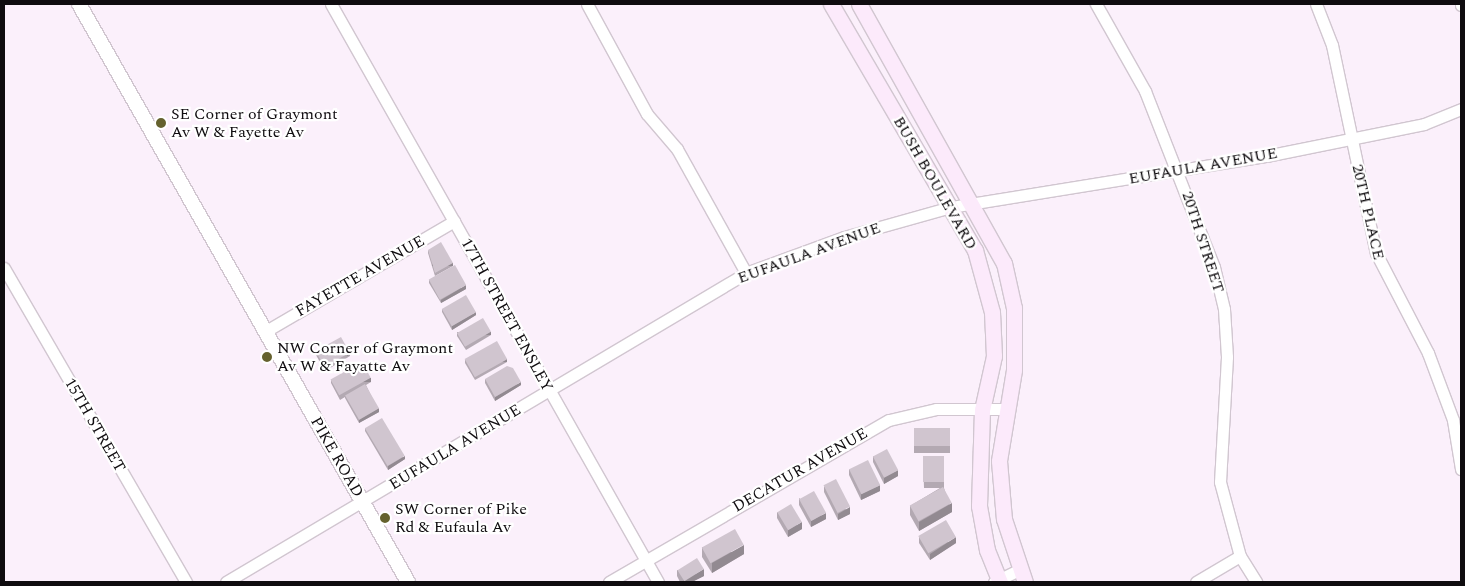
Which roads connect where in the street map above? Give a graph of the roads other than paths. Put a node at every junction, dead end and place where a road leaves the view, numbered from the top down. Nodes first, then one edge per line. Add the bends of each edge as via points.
1 (79, 4) edge
2 (331, 4) edge
3 (587, 4) edge
4 (831, 4) edge
5 (859, 4) edge
6 (1096, 4) edge
7 (1316, 4) edge
8 (1461, 109) edge
9 (1352, 138) junction
10 (1178, 168) junction
11 (974, 204) junction
12 (951, 207) junction
13 (454, 221) junction
14 (4, 268) edge
15 (746, 273) junction
16 (266, 331) junction
17 (549, 390) junction
18 (1008, 409) junction
19 (982, 410) junction
20 (1461, 469) edge
21 (363, 502) junction
22 (1240, 556) junction
23 (646, 561) junction
24 (1022, 576) edge
25 (998, 581) edge
26 (186, 582) edge
27 (226, 582) edge
28 (408, 582) edge
29 (609, 582) edge
30 (658, 582) edge
31 (1196, 582) edge
32 (1256, 582) edge

1 - 16 street, PIKE ROAD
2 - 13 street, 17TH STREET ENSLEY
3 - 15 street via 647,114 678,149
4 - 12 main road, BUSH BOULEVARD
5 - 11 main road, BUSH BOULEVARD
6 - 10 street, 20TH STREET via 1145,91
7 - 9 street, 20TH PLACE via 1331,42
8 - 9 street, EUFAULA AVENUE via 1424,124
9 - 10 street, EUFAULA AVENUE
9 - 20 street, 20TH PLACE via 1376,253 1428,353 1453,420
10 - 11 street, EUFAULA AVENUE
10 - 22 street, 20TH STREET via 1224,308 1227,357 1220,482
11 - 12 street, EUFAULA AVENUE
11 - 18 main road, BUSH BOULEVARD via 1004,263 1014,308 1014,370
12 - 15 street, EUFAULA AVENUE via 844,237
12 - 19 main road, BUSH BOULEVARD via 975,250 992,312 994,356
13 - 16 street, FAYETTE AVENUE
13 - 17 street, 17TH STREET ENSLEY
14 - 26 street, 15TH STREET
15 - 17 street, EUFAULA AVENUE
16 - 21 street, PIKE ROAD
17 - 21 street, EUFAULA AVENUE
17 - 23 street, 17TH STREET ENSLEY
18 - 19 street, DECATUR AVENUE
18 - 24 main road, BUSH BOULEVARD via 999,461 1004,519
19 - 23 street, DECATUR AVENUE via 936,408 889,420
19 - 25 main road, BUSH BOULEVARD via 979,506 987,550
21 - 27 street, EUFAULA AVENUE
21 - 28 street, PIKE ROAD
22 - 31 street
22 - 32 street, 20TH STREET
23 - 29 street, DECATUR AVENUE
23 - 30 street, 17TH STREET ENSLEY
24 - 25 street

